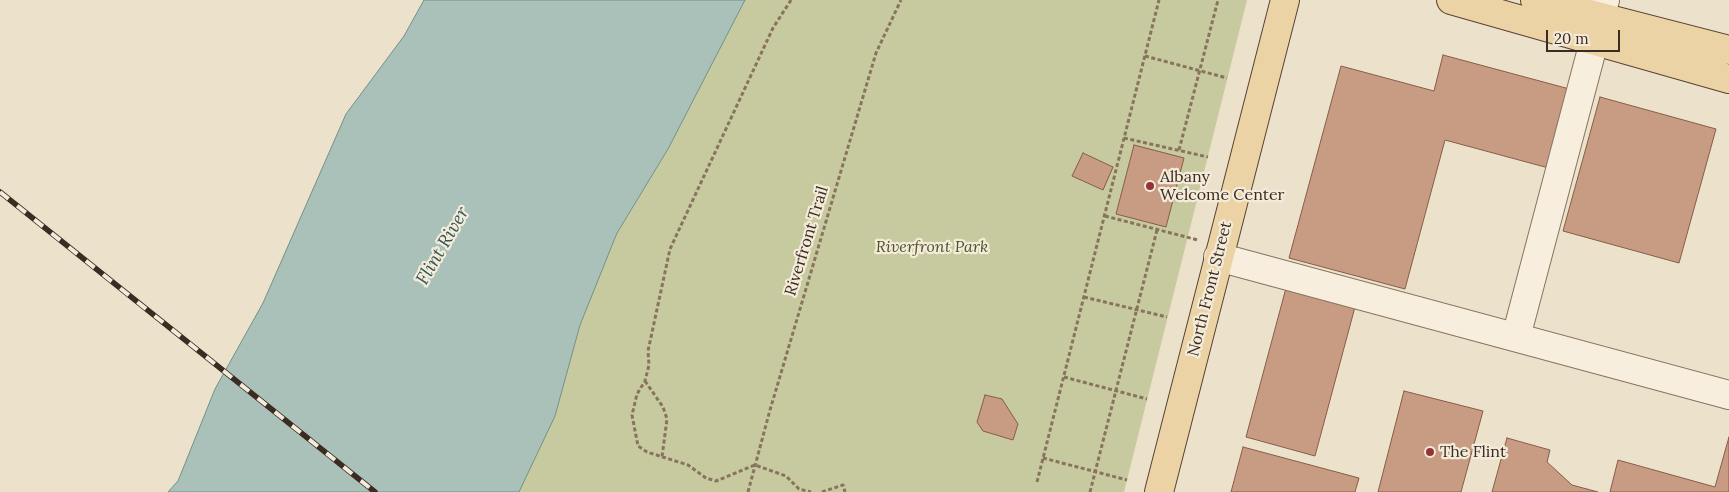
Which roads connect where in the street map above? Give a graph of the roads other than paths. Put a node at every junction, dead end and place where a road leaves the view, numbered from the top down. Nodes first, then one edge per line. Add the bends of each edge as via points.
1 (1285, 0) edge
2 (1451, 0) edge
3 (1535, 0) edge
4 (1600, 19) edge
5 (1729, 50) edge
6 (1729, 78) edge
7 (1219, 252) junction
8 (1516, 337) junction
9 (1729, 395) edge
10 (1159, 492) edge

1 - 7 main road, North Front Street
2 - 4 main road
3 - 4 main road
4 - 5 main road
4 - 6 main road
4 - 8 lane
7 - 8 lane
7 - 10 main road, North Front Street
8 - 9 lane

